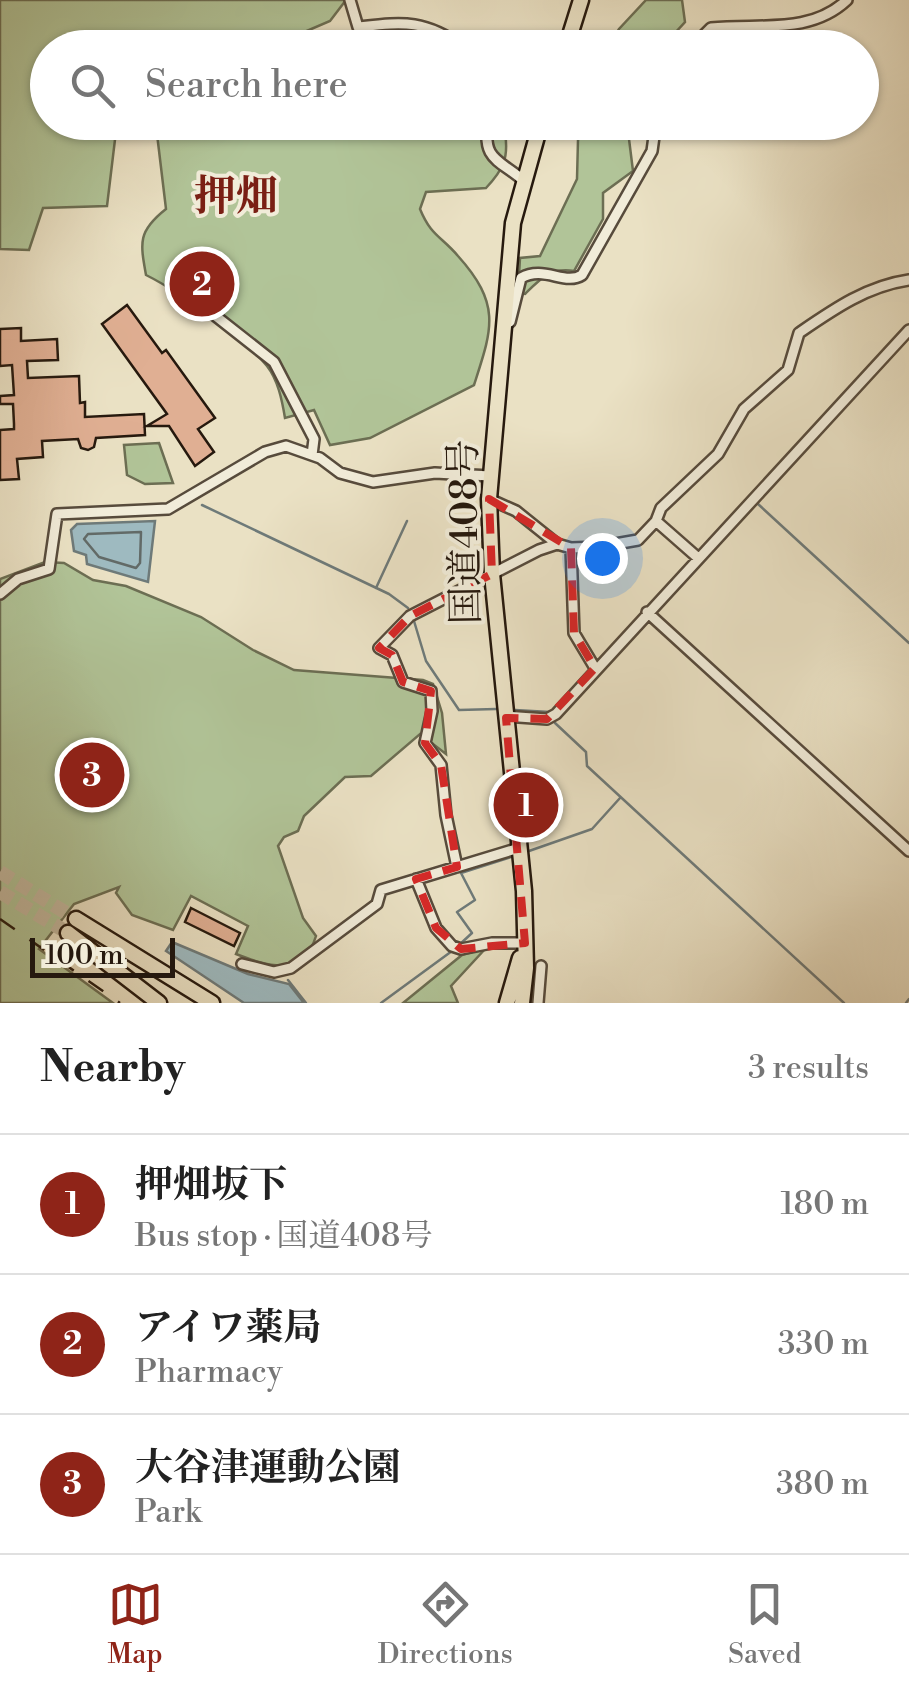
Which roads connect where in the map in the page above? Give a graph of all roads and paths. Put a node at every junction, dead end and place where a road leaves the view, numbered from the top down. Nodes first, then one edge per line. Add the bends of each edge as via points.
1 (350, 0) edge
2 (581, 0) edge
3 (847, 0) edge
4 (436, 30) edge
5 (572, 30) edge
6 (710, 30) edge
7 (486, 140) edge
8 (536, 140) edge
9 (654, 140) edge
10 (523, 180) junction
11 (909, 280) edge
12 (208, 310) dead end
13 (909, 330) edge
14 (500, 371) junction
15 (312, 455) junction
16 (490, 476) junction
17 (488, 499) junction
18 (656, 520) junction
19 (557, 544) junction
20 (570, 548) junction
21 (697, 557) junction
22 (492, 574) junction
23 (0, 594) edge
24 (647, 612) junction
25 (595, 668) junction
26 (506, 716) junction
27 (519, 848) junction
28 (909, 850) edge
29 (458, 867) junction
30 (416, 879) junction
31 (525, 943) junction
32 (242, 964) dead end
33 (540, 966) dead end
34 (159, 1003) edge
35 (212, 1003) edge
36 (507, 1003) edge
37 (522, 1003) edge
38 (538, 1003) edge

1 - 4 street via 358,28 387,22
2 - 5 highway
3 - 6 street via 809,24
7 - 10 street via 490,153
8 - 10 highway, 国道408号
9 - 14 street via 582,275 574,280 532,272 521,278
10 - 14 highway, 国道408号
11 - 18 street via 855,296 800,332 788,370 744,408 718,454
12 - 15 street via 274,362 314,439
13 - 21 street
14 - 16 highway, 国道408号
15 - 16 street via 340,473 373,482 435,473
15 - 23 street via 276,448 168,509 57,514 49,569
16 - 17 highway, 国道408号
17 - 19 street via 516,511
17 - 22 highway, 国道408号
18 - 20 street via 638,540
18 - 21 street
19 - 20 street
19 - 22 street
20 - 25 street via 574,634
21 - 24 street
22 - 26 highway, 国道408号
22 - 29 street via 410,616 379,648 392,655 403,682 431,691 425,742 442,765
24 - 25 street
24 - 28 street
25 - 26 street via 547,719
26 - 27 highway, 国道408号
27 - 29 street
27 - 31 highway, 国道408号
29 - 30 street
30 - 31 street via 436,928 456,947
30 - 32 street via 381,890 377,904 291,968 274,972
31 - 36 highway, 国道408号
31 - 37 highway, 国道408号
33 - 38 street
34 - 35 highway via 72,926 97,932

